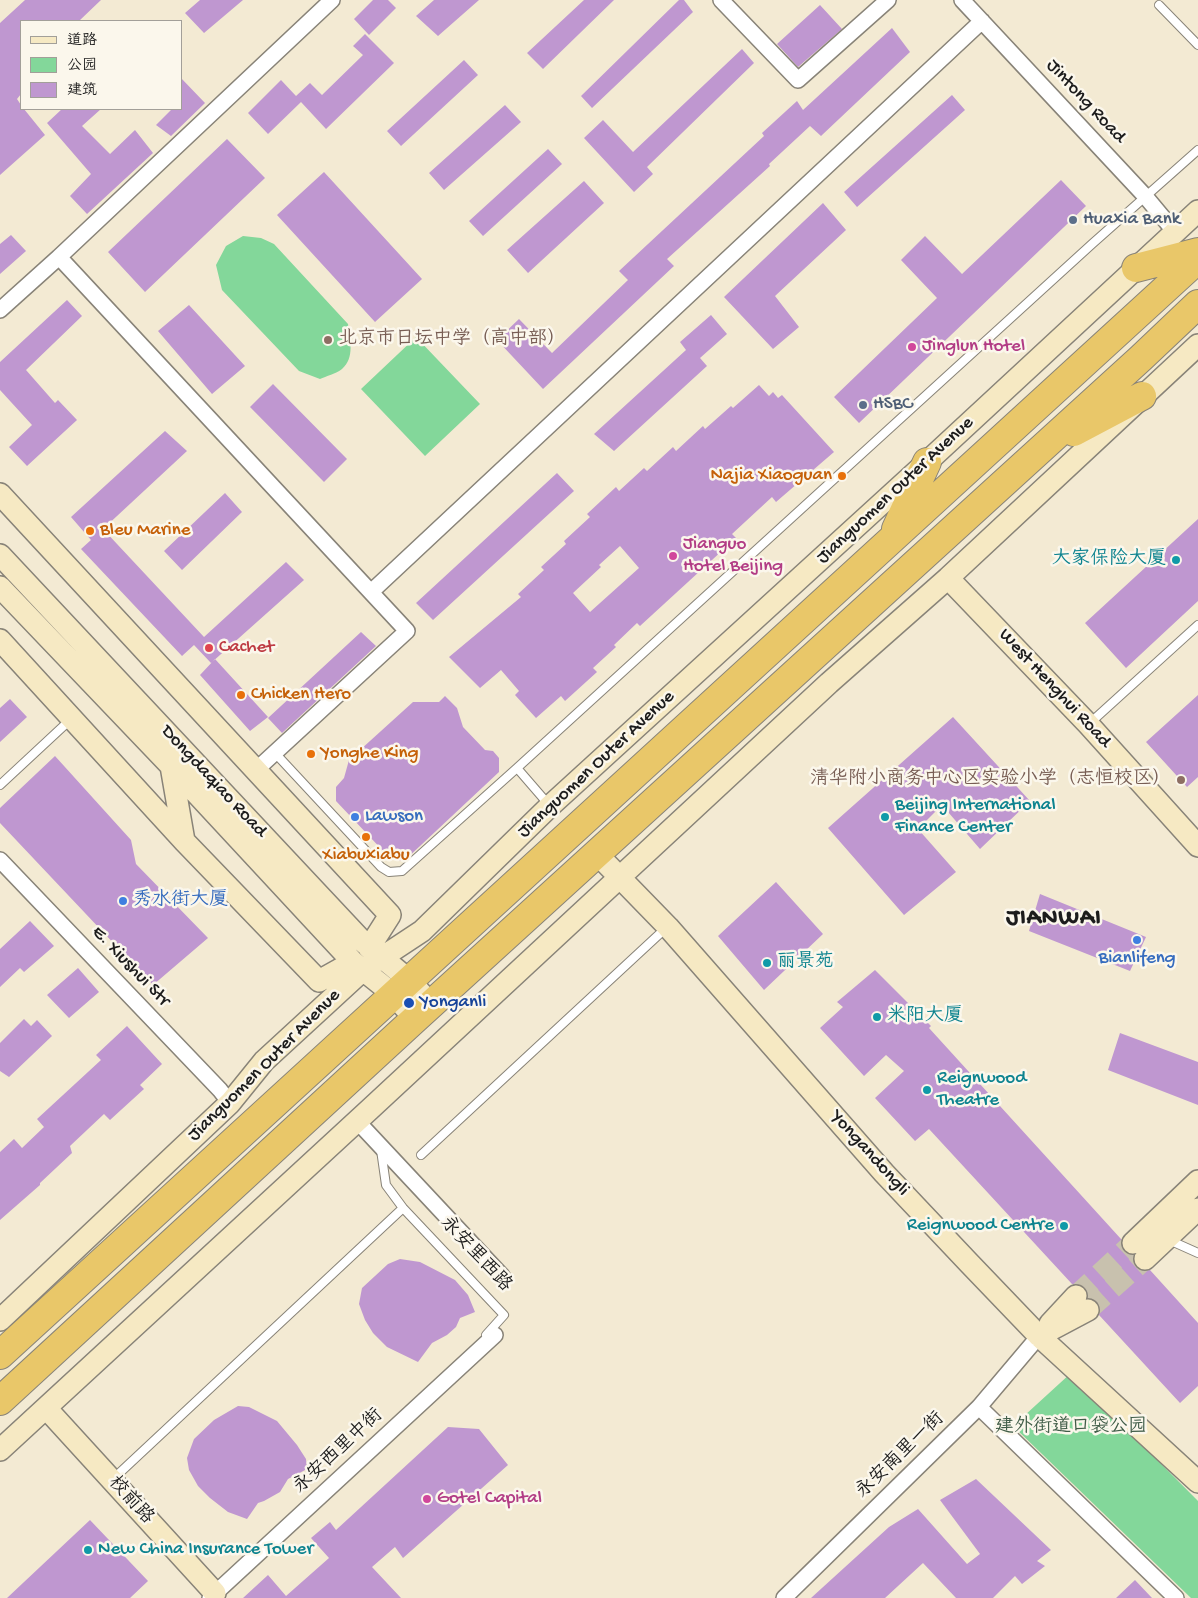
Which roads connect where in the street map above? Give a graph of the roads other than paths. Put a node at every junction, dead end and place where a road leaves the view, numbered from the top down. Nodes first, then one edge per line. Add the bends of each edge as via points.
1 (332, 0) edge
2 (721, 0) edge
3 (888, 0) edge
4 (962, 0) edge
5 (1159, 6) dead end
6 (982, 20) junction
7 (1198, 45) edge
8 (1198, 150) edge
9 (1145, 196) junction
10 (1198, 211) edge
11 (1175, 232) junction
12 (1198, 252) edge
13 (59, 257) junction
14 (1198, 259) edge
15 (1136, 268) junction
16 (1198, 304) edge
17 (0, 310) edge
18 (1198, 346) edge
19 (1142, 396) junction
20 (1039, 450) junction
21 (928, 462) junction
22 (0, 494) edge
23 (889, 542) junction
24 (0, 555) edge
25 (948, 578) junction
26 (0, 587) edge
27 (371, 592) junction
28 (1198, 625) edge
29 (0, 640) edge
30 (72, 718) junction
31 (1088, 724) junction
32 (275, 752) junction
33 (171, 766) junction
34 (517, 768) junction
35 (256, 770) junction
36 (0, 785) edge
37 (550, 806) junction
38 (184, 841) junction
39 (1198, 846) edge
40 (597, 854) junction
41 (0, 860) edge
42 (620, 876) junction
43 (668, 927) junction
44 (367, 959) junction
45 (401, 987) junction
46 (423, 1011) junction
47 (230, 1103) junction
48 (357, 1121) junction
49 (380, 1145) junction
50 (421, 1155) dead end
51 (1198, 1181) edge
52 (402, 1208) junction
53 (1198, 1209) edge
54 (1167, 1239) junction
55 (1198, 1253) edge
56 (502, 1276) dead end
57 (1082, 1303) tunnel mouth
58 (0, 1320) edge
59 (495, 1335) dead end
60 (1039, 1336) junction
61 (0, 1354) edge
62 (446, 1382) junction
63 (0, 1401) edge
64 (979, 1407) junction
65 (46, 1408) junction
66 (0, 1450) edge
67 (112, 1480) junction
68 (1198, 1482) edge
69 (212, 1596) edge
70 (784, 1598) edge
71 (1176, 1598) edge

1 - 13 street
2 - 3 street via 798,80
4 - 6 street, Jintong Road
5 - 7 lane
6 - 9 street, Jintong Road
6 - 27 street
8 - 9 lane
9 - 11 street, Jintong Road
9 - 34 lane
10 - 11 street, Jianguomen Outer Avenue
11 - 15 street, Jianguomen Outer Avenue
12 - 15 highway
13 - 17 street
13 - 27 street
14 - 23 highway, Jianguomen Outer Avenue
15 - 21 street, Jianguomen Outer Avenue
16 - 20 highway
18 - 19 street
19 - 20 highway
19 - 25 street
20 - 40 highway
21 - 23 highway
21 - 37 street, Jianguomen Outer Avenue
22 - 35 street
23 - 45 highway, Jianguomen Outer Avenue
24 - 44 street, Dongdaqiao Road
25 - 31 street, West Henghui Road
25 - 42 street via 828,683
26 - 33 street, Dongdaqiao Road
27 - 32 street via 406,630
28 - 31 lane
29 - 30 street
30 - 36 lane
30 - 38 street
31 - 39 street, West Henghui Road
32 - 34 lane via 389,872 402,871
32 - 35 street
33 - 38 street
33 - 44 street, Dongdaqiao Road
34 - 37 lane
35 - 44 street via 390,915
37 - 44 street, Jianguomen Outer Avenue via 422,931
38 - 44 street via 319,981
40 - 42 street, Yongandongli
40 - 46 highway
41 - 47 street, E. Xiushui Str
42 - 43 street, Yongandongli
42 - 48 street
43 - 50 lane
43 - 60 street, Yongandongli via 884,1173
44 - 45 street, Dongdaqiao Road
44 - 47 street, Jianguomen Outer Avenue via 264,1061
45 - 46 street, Dongdaqiao Road
45 - 61 highway, Jianguomen Outer Avenue
46 - 63 highway
47 - 58 street, Jianguomen Outer Avenue
48 - 49 street, 永安里西路
48 - 65 street
49 - 52 lane, 永安里西路 via 386,1185
49 - 56 street, 永安里西路
51 - 54 street via 1139,1251
52 - 62 lane, 永安里西路 via 504,1315 461,1360
52 - 67 lane
53 - 54 street
54 - 55 lane
57 - 60 street
59 - 62 street, 永安西里中街
60 - 64 street, 永安南里一街
60 - 68 street, Yongandongli
62 - 69 street, 永安西里中街
64 - 70 street, 永安南里一街
64 - 71 street
65 - 66 street
65 - 67 street, 校前路
67 - 69 street, 校前路

